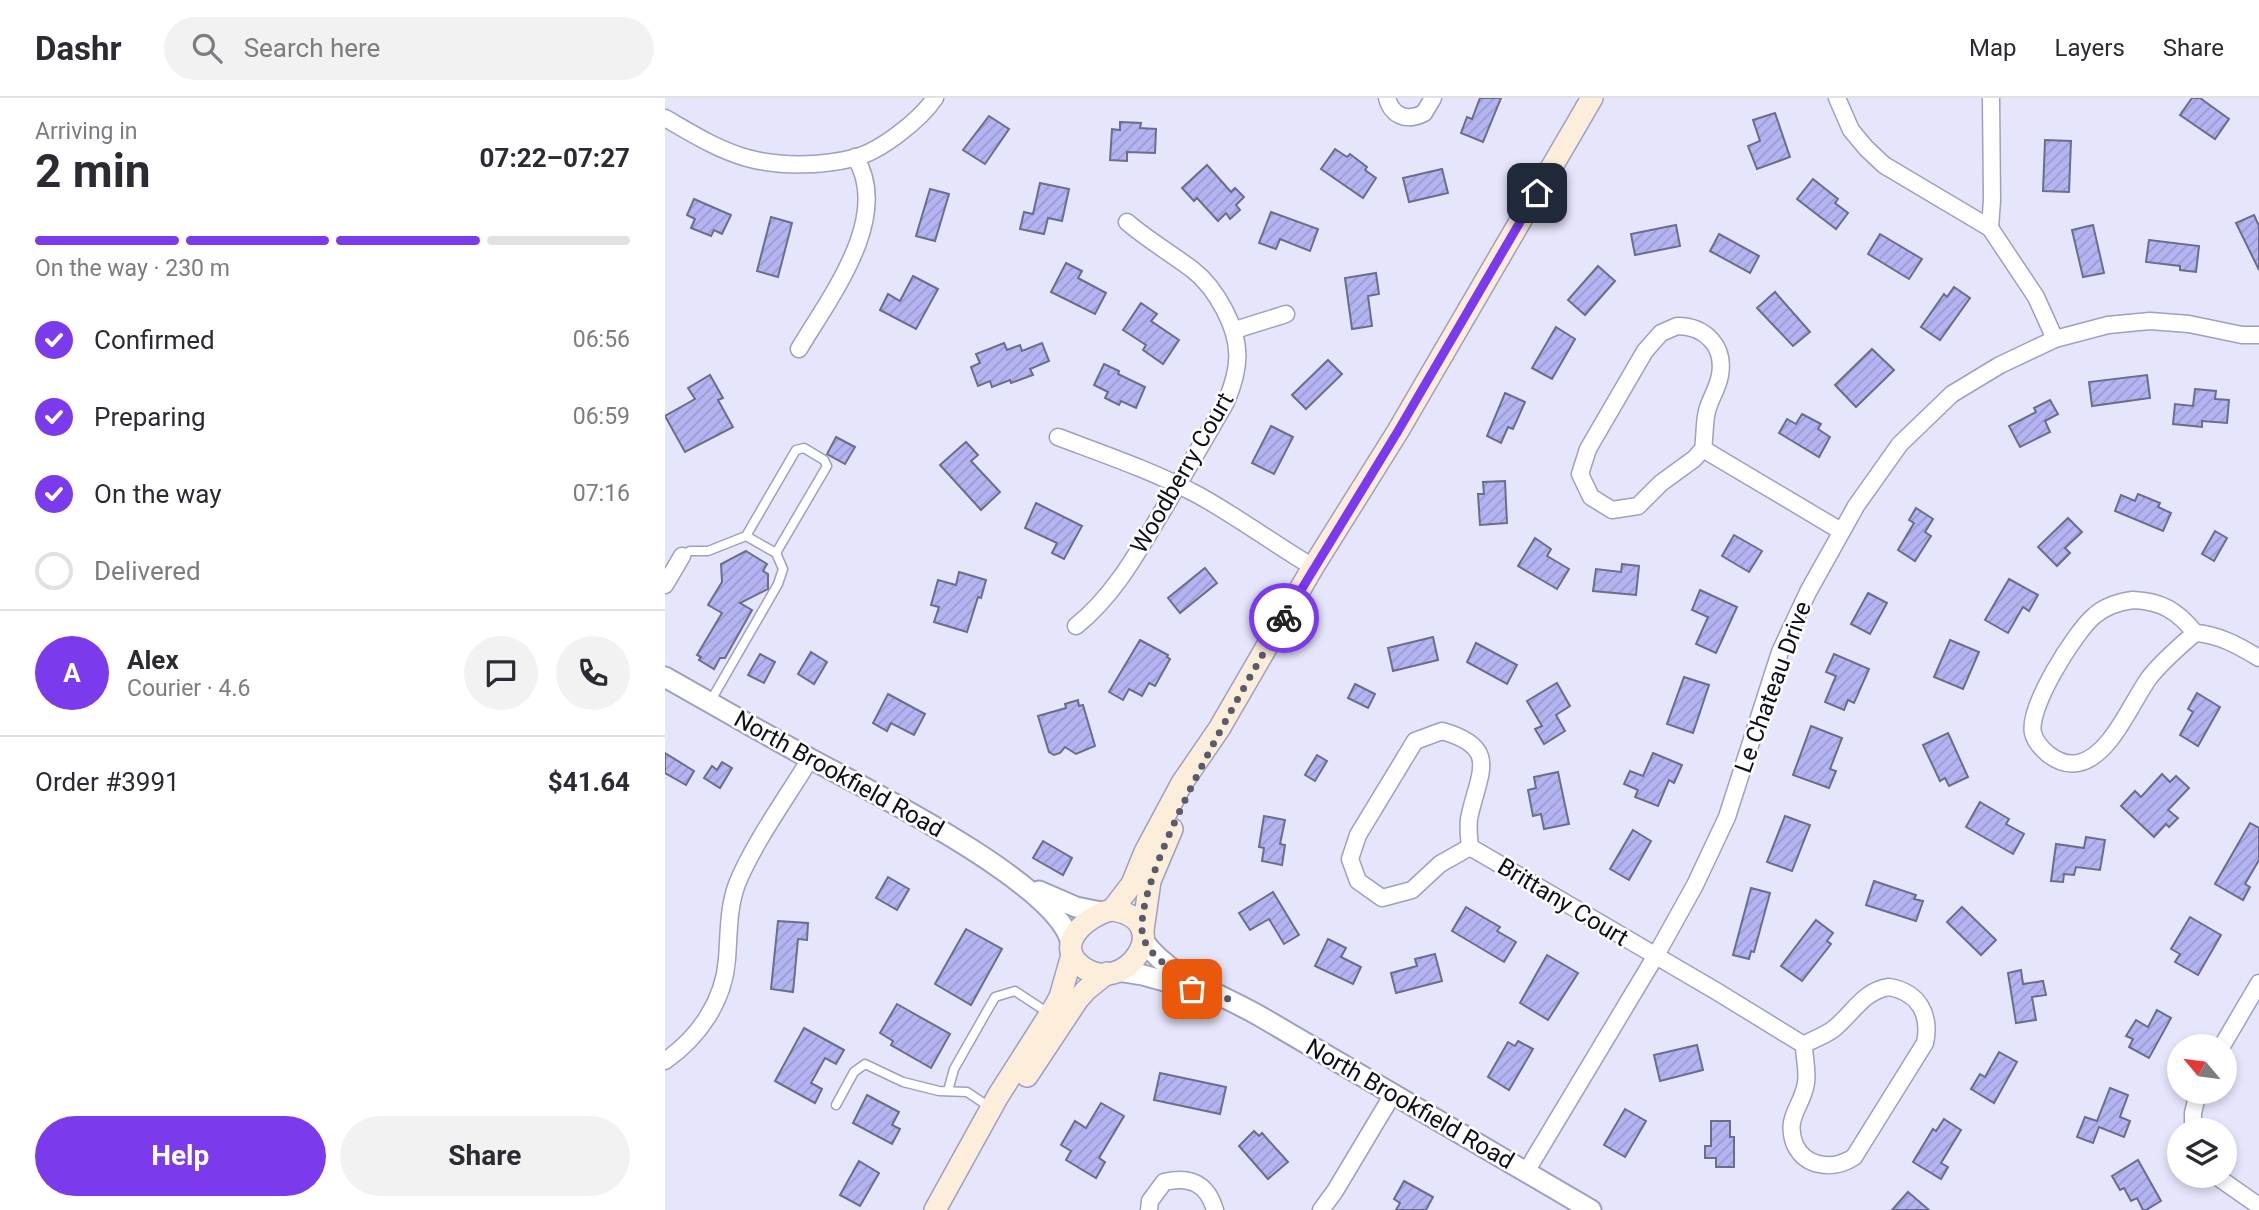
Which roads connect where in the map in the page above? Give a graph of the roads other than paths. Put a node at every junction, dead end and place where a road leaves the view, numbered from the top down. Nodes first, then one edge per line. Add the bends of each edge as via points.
1 (936, 98) edge
2 (1387, 98) edge
3 (1433, 98) edge
4 (1592, 98) edge
5 (1837, 98) edge
6 (1991, 98) edge
7 (665, 118) edge
8 (855, 158) junction
9 (1127, 222) dead end
10 (1990, 228) junction
11 (1286, 314) dead end
12 (1235, 330) junction
13 (2259, 335) edge
14 (2055, 339) junction
15 (799, 349) dead end
16 (1058, 437) dead end
17 (1703, 449) junction
18 (1178, 485) junction
19 (1841, 531) junction
20 (746, 536) junction
21 (776, 553) junction
22 (682, 556) joint
23 (1313, 567) junction
24 (665, 585) edge
25 (1076, 626) dead end
26 (2195, 633) junction
27 (2259, 658) edge
28 (665, 677) edge
29 (710, 702) junction
30 (1219, 729) junction
31 (810, 759) junction
32 (1469, 847) junction
33 (1010, 877) junction
34 (1106, 911) junction
35 (1143, 935) junction
36 (1072, 949) junction
37 (1655, 957) junction
38 (1112, 972) junction
39 (2259, 983) edge
40 (1228, 999) junction
41 (1050, 1014) junction
42 (2229, 1034) edge
43 (1804, 1045) junction
44 (665, 1061) edge
45 (948, 1091) junction
46 (1393, 1094) junction
47 (836, 1104) dead end
48 (991, 1108) junction
49 (971, 1146) junction
50 (1526, 1172) junction
51 (2233, 1188) edge
52 (2259, 1206) edge
53 (935, 1210) edge
54 (1149, 1210) edge
55 (1215, 1210) edge
56 (1321, 1210) edge
57 (1591, 1210) edge

1 - 8 street via 910,125
2 - 3 street via 1395,112 1409,118 1424,113
4 - 23 main road via 1398,431
5 - 10 street via 1851,130 1884,164
6 - 10 street
7 - 8 street via 748,158 806,163
8 - 15 street via 868,203 863,232
9 - 12 street, Woodberry Court via 1214,290
10 - 14 street via 2036,297
11 - 12 street
12 - 18 street, Woodberry Court via 1235,381
13 - 14 street, Le Chateau Drive via 2150,321 2108,325
14 - 19 street, Le Chateau Drive via 1952,394 1923,420 1886,462
16 - 18 street
17 - 17 street via 1705,422 1720,375 1719,352 1706,334 1677,326 1661,333 1646,351 1588,449 1580,474 1591,497 1601,505 1612,510 1638,506
17 - 19 street
18 - 23 street
18 - 25 street, Woodberry Court via 1111,591
19 - 37 street, Le Chateau Drive via 1780,652 1727,817
20 - 21 lane
20 - 21 lane via 796,450 804,448 827,466
20 - 22 lane
21 - 29 lane via 783,569 778,584
22 - 24 street
23 - 30 main road
26 - 26 street via 2182,616 2148,601 2120,602 2095,614 2036,706 2033,733 2039,744 2059,761 2087,761 2112,737 2150,677
26 - 27 street via 2225,640
28 - 29 street, North Brookfield Road
29 - 31 street, North Brookfield Road
30 - 34 main road via 1182,783 1132,884
30 - 35 main road via 1153,873
31 - 33 street, North Brookfield Road via 965,844
31 - 44 street via 736,886 719,995 699,1030
32 - 32 street, Brittany Court via 1469,817 1482,762 1477,749 1463,737 1442,731 1415,741 1406,753 1358,835 1350,859 1357,881 1382,898 1412,890 1440,864
32 - 37 street, Brittany Court
33 - 34 street, North Brookfield Road via 1061,902 1087,911
33 - 36 street, North Brookfield Road via 1061,921
34 - 35 main road via 1136,919
34 - 36 main road via 1081,926
35 - 38 main road via 1134,962
35 - 40 street, North Brookfield Road via 1157,958
36 - 38 main road via 1089,971
36 - 41 main road via 1060,997
37 - 43 street, Brittany Court
37 - 50 street, Le Chateau Drive
38 - 40 street, North Brookfield Road via 1143,975
38 - 49 main road via 1086,990
39 - 42 street
40 - 46 street, North Brookfield Road
41 - 45 lane via 1015,991 995,997 954,1069
41 - 48 main road
43 - 43 street via 1806,1084 1791,1122 1792,1136 1806,1159 1829,1166 1844,1164 1861,1148 1904,1080 1925,1043 1927,1019 1908,993 1878,989 1827,1034
45 - 47 lane via 903,1082 866,1063 854,1072
45 - 48 lane via 967,1092
46 - 50 street, North Brookfield Road
46 - 56 street
48 - 49 main road
49 - 53 main road
50 - 57 street, North Brookfield Road
51 - 52 street
54 - 55 street via 1164,1182 1189,1179 1206,1192

